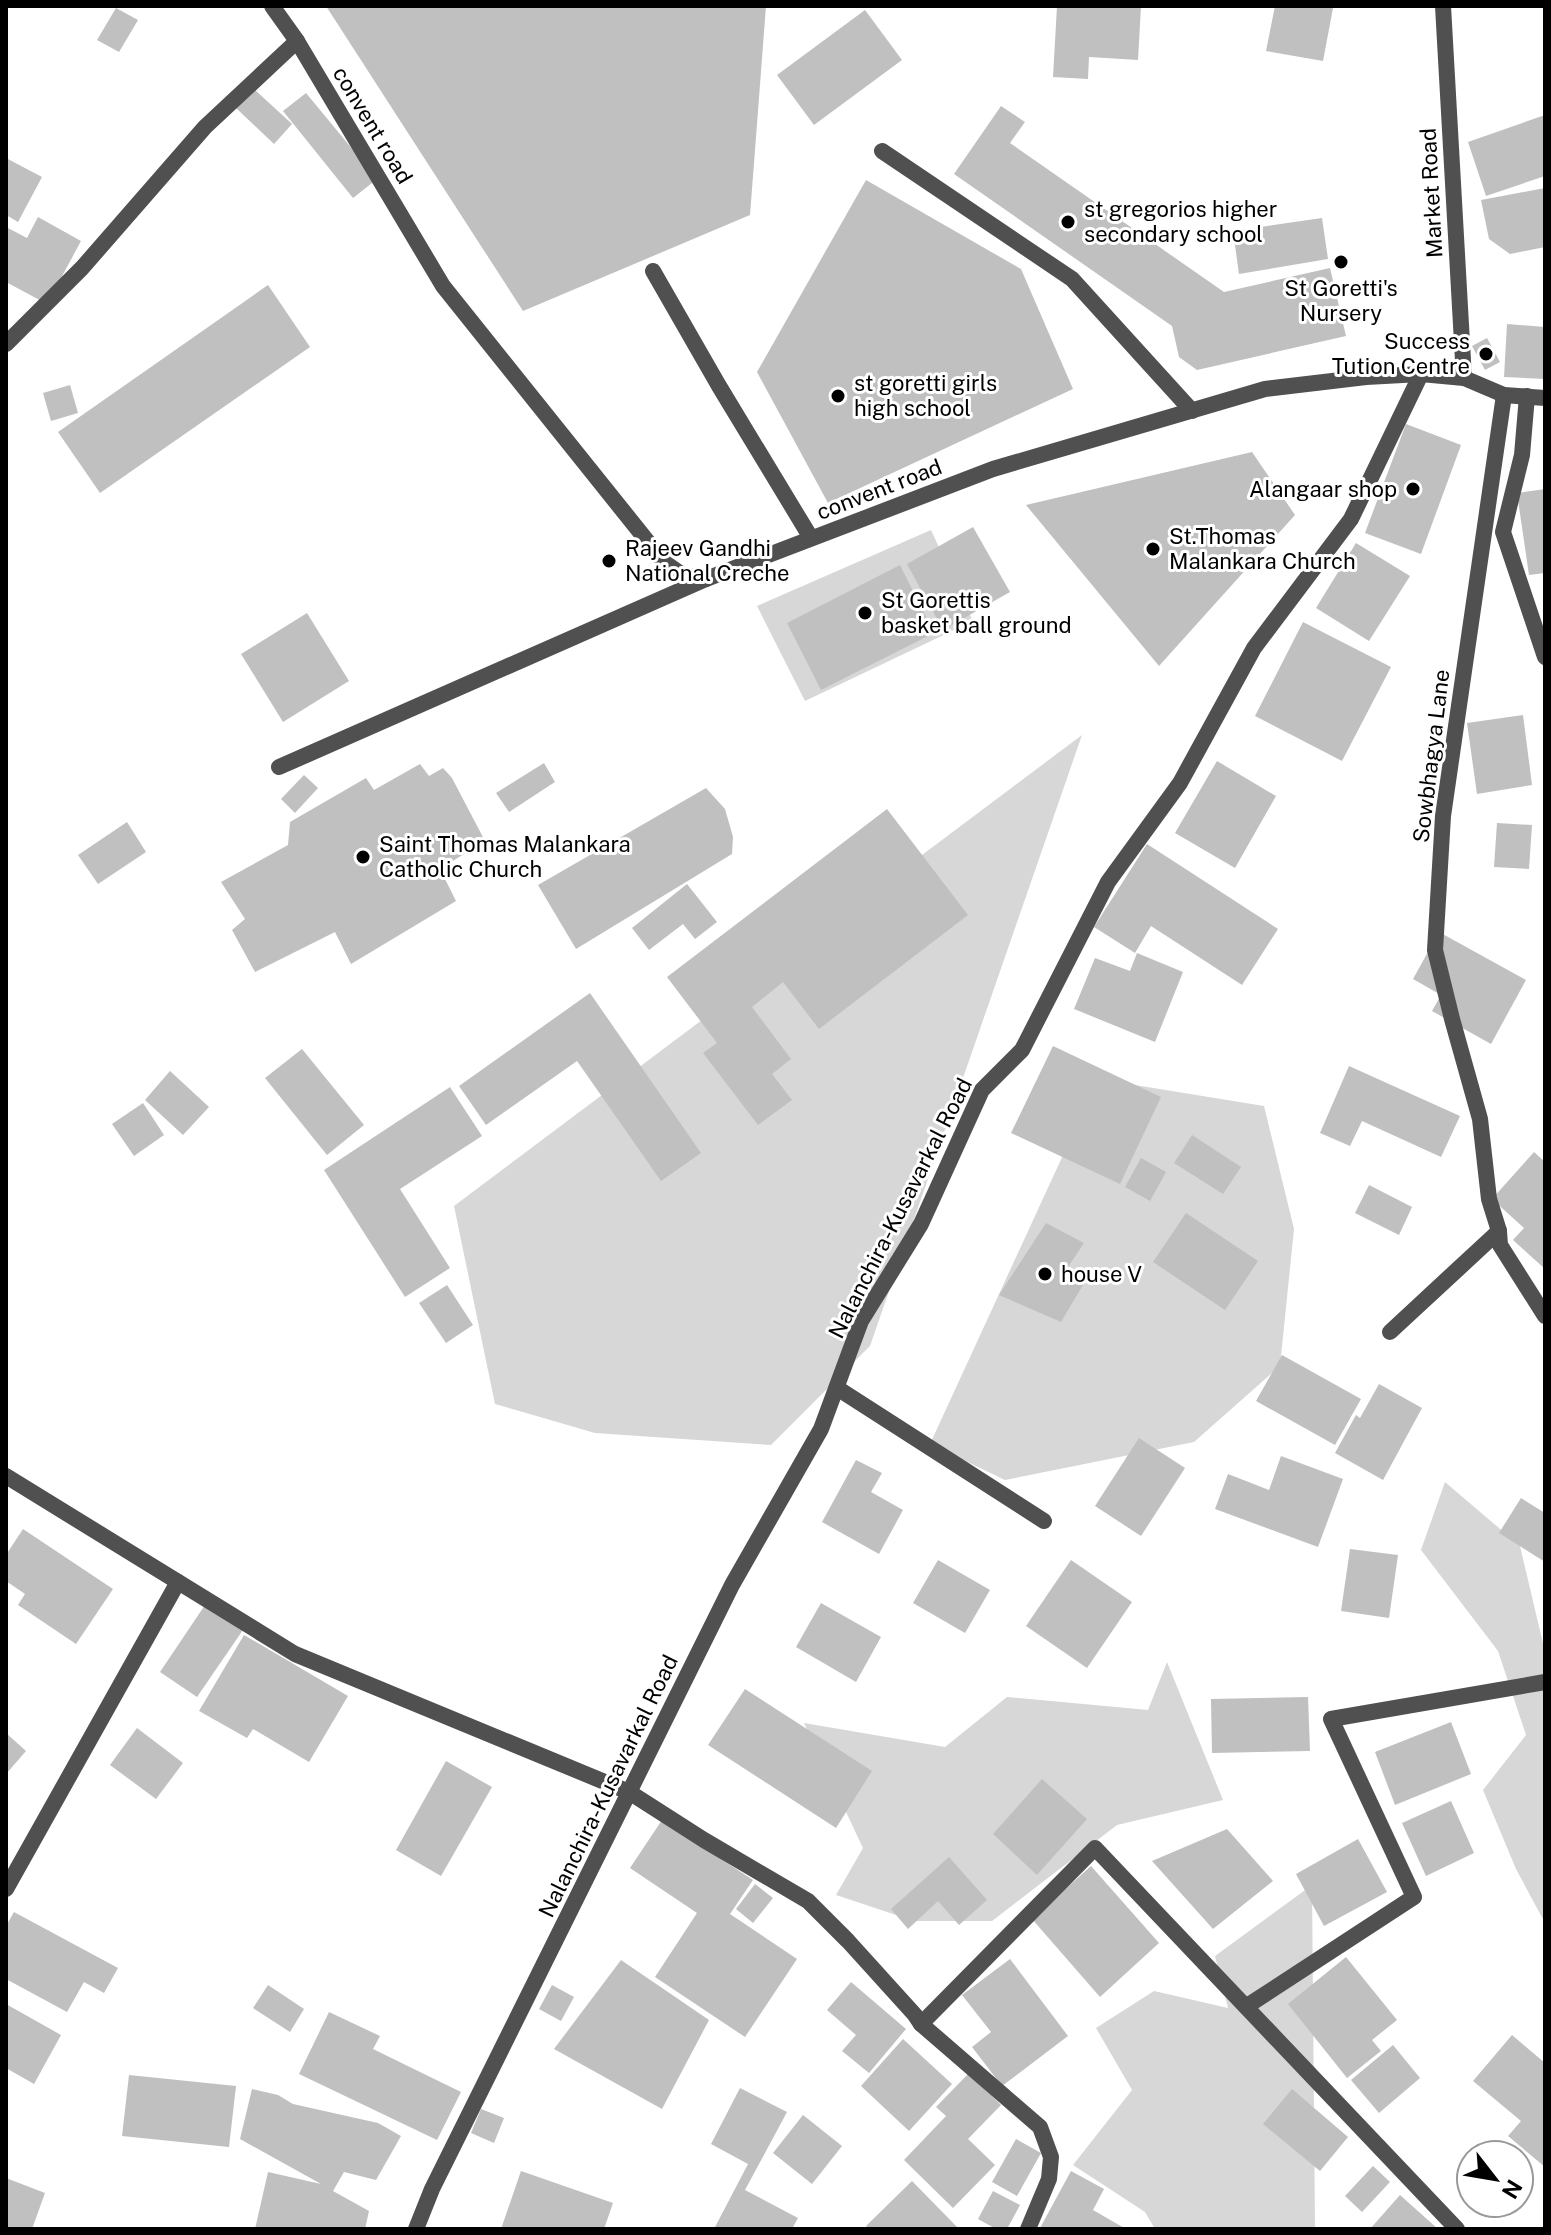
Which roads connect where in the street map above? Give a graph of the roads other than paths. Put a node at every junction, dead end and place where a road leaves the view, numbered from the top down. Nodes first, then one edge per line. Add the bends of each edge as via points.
1 (272, 6) edge
2 (1443, 6) edge
3 (297, 41) junction
4 (882, 151) dead end
5 (653, 271) dead end
6 (6, 344) edge
7 (1421, 374) junction
8 (1464, 378) junction
9 (1504, 395) junction
10 (1527, 396) junction
11 (1545, 398) edge
12 (1192, 411) junction
13 (811, 538) junction
14 (706, 579) junction
15 (1545, 657) edge
16 (279, 767) dead end
17 (1500, 1238) junction
18 (1545, 1316) edge
19 (1390, 1332) dead end
20 (837, 1388) junction
21 (6, 1476) edge
22 (1044, 1521) dead end
23 (178, 1582) junction
24 (1545, 1682) edge
25 (629, 1792) junction
26 (6, 1889) edge
27 (1247, 2006) junction
28 (921, 2024) junction
29 (416, 2229) edge
30 (1028, 2229) edge
31 (1457, 2229) edge

1 - 3 street, convent road
2 - 8 street, Market Road
3 - 6 street via 205,127 82,268
3 - 14 street, convent road via 443,286 664,562 681,574
4 - 12 street via 1072,279
5 - 13 street
7 - 8 street, convent road
7 - 12 street, convent road via 1265,389
7 - 20 street, Nalanchira-Kusavarkal Road via 1351,519 1254,648 1180,783 1108,882 1022,1050 982,1090 921,1224 861,1321
8 - 9 street, convent road
9 - 10 street, convent road
9 - 17 street, Sowbhagya Lane via 1443,816 1435,950 1480,1119 1489,1199
10 - 11 street, convent road
10 - 15 street via 1522,455 1503,532
12 - 13 street, convent road via 993,469
13 - 14 street, convent road
14 - 16 street
17 - 18 street, Sowbhagya Lane
17 - 19 street
20 - 22 street
20 - 25 street, Nalanchira-Kusavarkal Road via 821,1429 732,1585
21 - 23 street
23 - 25 street via 295,1654
23 - 26 street
24 - 27 street via 1331,1719 1414,1897
25 - 28 street via 808,1901
25 - 29 street, Nalanchira-Kusavarkal Road
27 - 28 street via 1095,1848
27 - 31 street
28 - 30 street via 1040,2127 1051,2157 1049,2179

